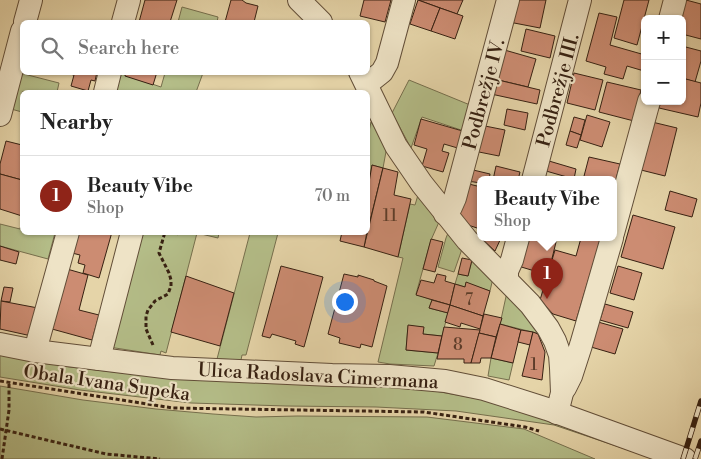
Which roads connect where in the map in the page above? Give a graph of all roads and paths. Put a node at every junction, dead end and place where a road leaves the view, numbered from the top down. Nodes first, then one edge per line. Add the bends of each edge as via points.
1 (31, 0) edge
2 (129, 0) edge
3 (299, 0) edge
4 (404, 0) edge
5 (508, 0) edge
6 (580, 0) edge
7 (675, 0) edge
8 (671, 15) edge
9 (26, 20) edge
10 (124, 20) edge
11 (319, 20) edge
12 (20, 39) edge
13 (109, 75) edge
14 (363, 78) edge
15 (106, 90) edge
16 (369, 90) edge
17 (370, 93) edge
18 (648, 105) edge
19 (0, 115) edge
20 (534, 176) edge
21 (445, 214) junction
22 (617, 218) edge
23 (67, 235) edge
24 (131, 235) edge
25 (164, 235) edge
26 (517, 241) edge
27 (611, 241) edge
28 (507, 280) junction
29 (555, 341) junction
30 (0, 344) edge
31 (581, 346) junction
32 (153, 348) dead end
33 (35, 351) junction
34 (99, 359) junction
35 (0, 381) edge
36 (9, 383) junction
37 (560, 403) junction
38 (0, 429) edge
39 (6, 430) junction
40 (540, 431) dead end
41 (2, 459) edge
42 (160, 459) edge
43 (685, 459) edge

1 - 9 street
2 - 10 street
3 - 11 street
4 - 14 street via 387,63 382,72
5 - 21 street, Podbrežje IV. via 455,198
6 - 20 street, Podbrežje III.
7 - 8 street
12 - 19 street
13 - 15 street
14 - 16 street
17 - 21 street via 400,153
18 - 22 street
21 - 28 street
23 - 33 street
24 - 34 street
25 - 32 path via 159,253 169,272 171,286 168,294 148,310 146,329
26 - 28 street
27 - 31 street
28 - 29 street via 540,316
29 - 31 street via 566,350
29 - 37 street via 560,355
30 - 33 street, Ulica Radoslava Cimermana
31 - 37 street
33 - 34 street, Ulica Radoslava Cimermana
34 - 37 street, Ulica Radoslava Cimermana via 172,368 445,381
35 - 36 path, Obala Ivana Supeka
36 - 39 path
36 - 40 path, Obala Ivana Supeka via 173,408 424,412
37 - 43 street, Ulica Radoslava Cimermana via 645,446
38 - 39 path
39 - 41 path
39 - 42 path via 106,454

